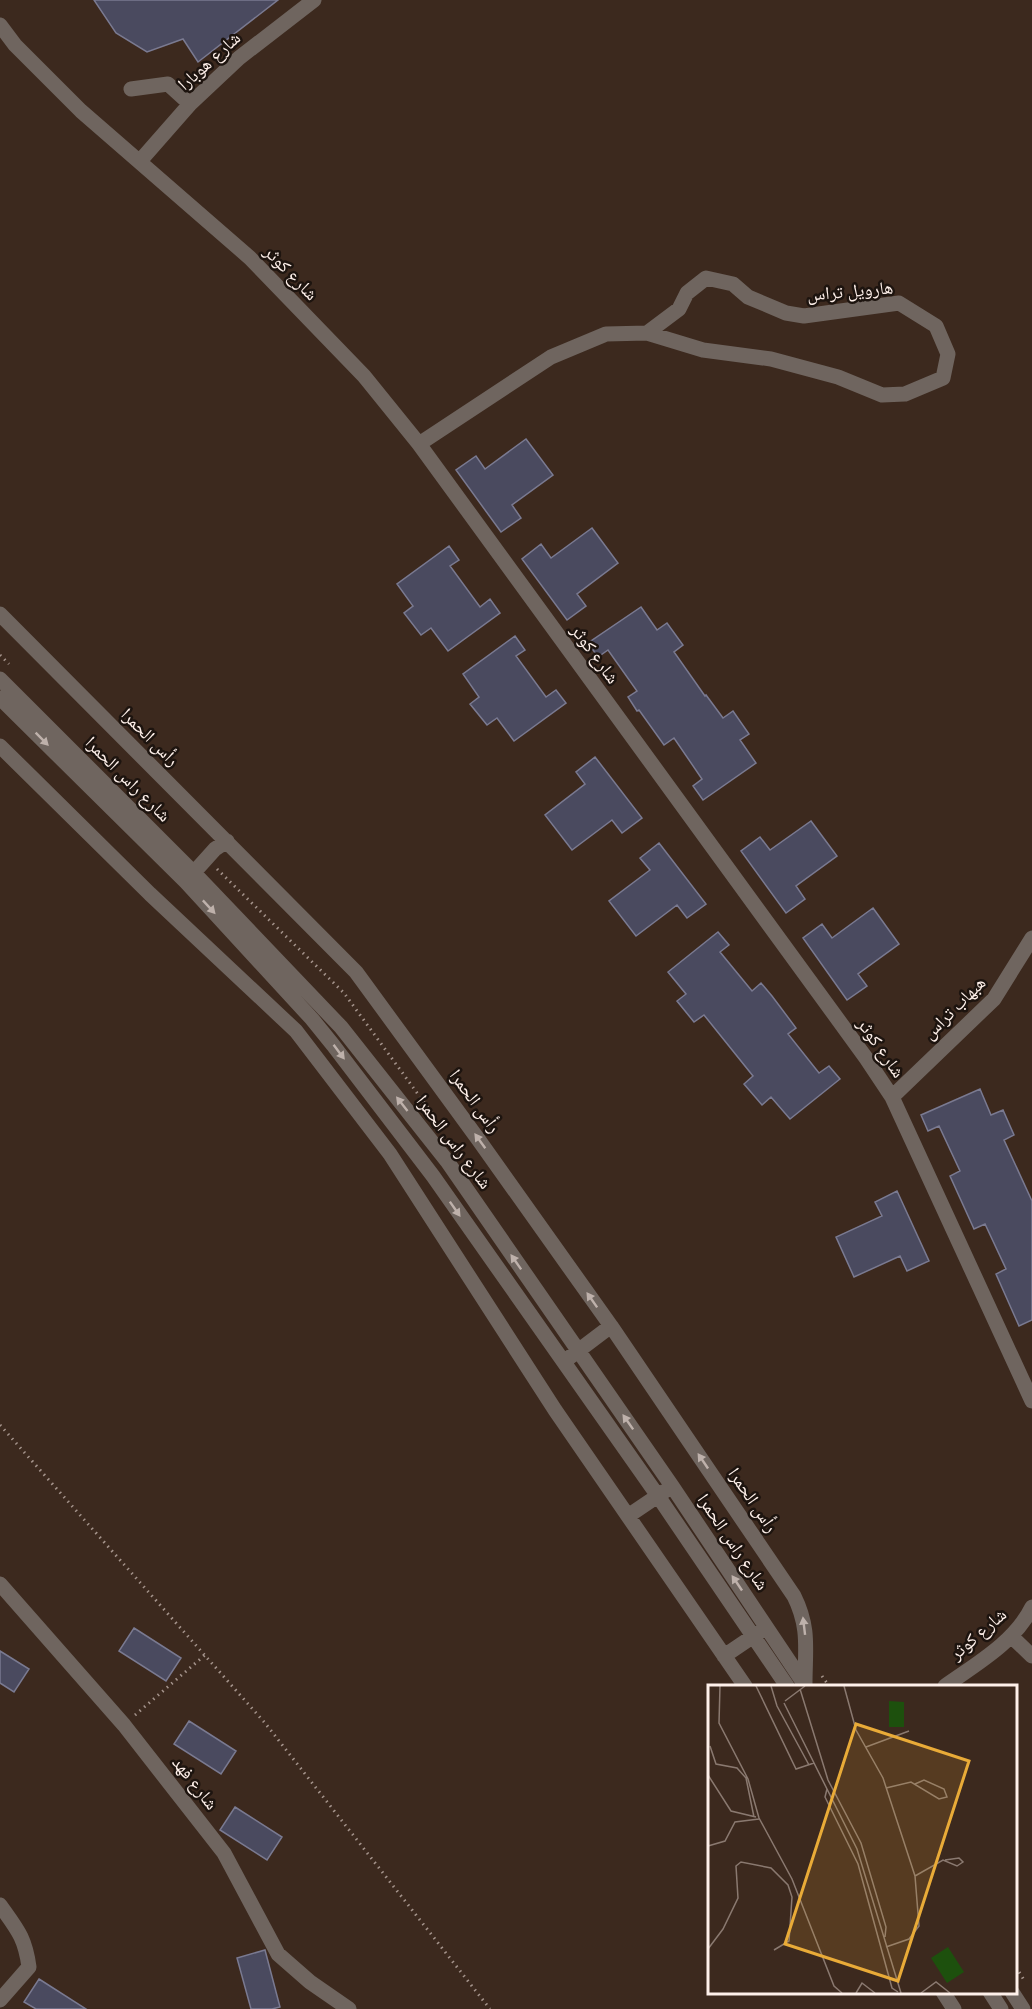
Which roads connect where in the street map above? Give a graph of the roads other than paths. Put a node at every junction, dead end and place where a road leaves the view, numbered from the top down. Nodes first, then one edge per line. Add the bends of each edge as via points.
1 (314, 0) edge
2 (0, 25) edge
3 (131, 89) dead end
4 (190, 104) junction
5 (140, 161) junction
6 (647, 333) junction
7 (419, 444) junction
8 (0, 614) edge
9 (0, 679) edge
10 (0, 698) edge
11 (0, 746) edge
12 (227, 842) junction
13 (189, 877) junction
14 (1032, 938) edge
15 (324, 1009) junction
16 (312, 1019) junction
17 (296, 1031) junction
18 (892, 1097) junction
19 (611, 1326) junction
20 (578, 1351) junction
21 (563, 1363) junction
22 (1032, 1401) edge
23 (672, 1486) junction
24 (658, 1496) junction
25 (628, 1516) junction
26 (0, 1584) edge
27 (1032, 1607) edge
28 (766, 1628) junction
29 (753, 1636) junction
30 (1011, 1636) junction
31 (724, 1656) junction
32 (1032, 1656) edge
33 (744, 1685) edge
34 (786, 1685) edge
35 (806, 1685) edge
36 (946, 1685) edge
37 (0, 1905) edge
38 (944, 1994) edge
39 (991, 1994) edge
40 (1013, 1994) edge
41 (0, 2000) edge
42 (349, 2009) edge
43 (954, 2009) edge
44 (1001, 2009) edge
45 (1023, 2009) edge

1 - 4 street, شارع هوبارا via 239,58
2 - 5 street, شارع كوثر via 81,111
3 - 4 street via 168,84
4 - 5 street, شارع هوبارا
5 - 7 street, شارع كوثر via 250,258 364,376
6 - 6 street, هارويل تراس via 704,350 771,359 837,377 882,395 904,394 943,378 948,354 936,326 898,303 804,316 748,297 733,284 706,278 687,293 679,309
6 - 7 street, هارويل تراس via 606,334 551,357
7 - 18 street, شارع كوثر
8 - 12 street, رأس الحمرا
9 - 13 street, شارع راس الحمرا
10 -> 13 street, شارع راس الحمرا
11 - 17 street
12 - 13 street
19 -> 12 street, رأس الحمرا via 356,972
13 - 15 street, شارع راس الحمرا
13 -> 16 street, شارع راس الحمرا
14 - 18 street, هبهاب تراس via 994,999
15 - 16 street
20 -> 15 street, شارع راس الحمرا via 447,1161
16 - 17 street
16 -> 21 street, شارع راس الحمرا via 433,1176
17 - 25 street via 390,1154
18 - 22 street, شارع كوثر
19 - 20 street
35 -> 19 street, رأس الحمرا via 806,1630 794,1596
20 - 21 street
23 -> 20 street, شارع راس الحمرا
21 - 24 street, شارع راس الحمرا
23 - 24 street
28 -> 23 street, شارع راس الحمرا
24 - 25 street
24 - 29 street, شارع راس الحمرا
25 - 31 street
26 - 42 street, شارع فهد via 124,1725 224,1853 278,1954
27 - 30 street, شارع كوثر
28 - 29 street
28 - 35 street, شارع راس الحمرا
29 - 31 street
29 - 34 street, شارع راس الحمرا
30 - 32 street
30 - 36 street, شارع كوثر
31 - 33 street
37 - 41 street via 27,1946 29,1967
38 - 43 street
39 - 44 street
40 - 45 street

